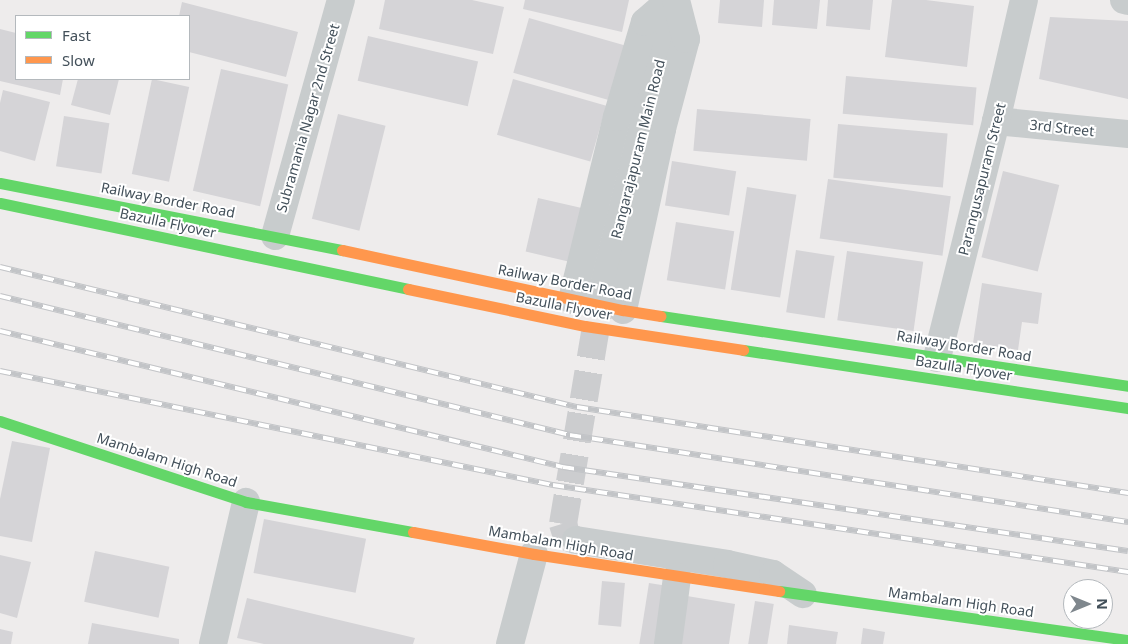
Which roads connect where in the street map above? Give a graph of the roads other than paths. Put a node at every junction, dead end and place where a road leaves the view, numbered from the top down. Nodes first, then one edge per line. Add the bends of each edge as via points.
1 (341, 0) edge
2 (670, 0) edge
3 (675, 0) edge
4 (1024, 0) edge
5 (1124, 0) edge
6 (1128, 1) edge
7 (996, 121) junction
8 (1128, 134) edge
9 (0, 183) edge
10 (4, 204) edge
11 (275, 236) junction
12 (572, 300) junction
13 (612, 304) junction
14 (937, 358) junction
15 (1128, 386) edge
16 (1128, 408) edge
17 (0, 421) edge
18 (246, 502) junction
19 (576, 540) dead end
20 (534, 554) junction
21 (677, 577) junction
22 (803, 594) junction
23 (1128, 640) edge
24 (508, 641) edge
25 (213, 644) edge
26 (668, 644) edge

1 - 11 street, Subramania Nagar 2nd Street
2 - 12 street via 645,22 617,117
3 - 13 street via 686,39
4 - 7 street, Parangusapuram Street
5 - 6 street
7 - 8 street, 3rd Street
7 - 14 street, Parangusapuram Street
9 - 11 street, Railway Border Road
10 - 16 street, Bazulla Flyover via 585,326
11 - 12 street, Railway Border Road
12 - 13 street, Railway Border Road
13 - 14 street, Railway Border Road
14 - 15 street, Railway Border Road
17 - 18 street, Mambalam High Road
18 - 20 street, Mambalam High Road
18 - 25 street
19 - 22 street via 773,574
20 - 21 street, Mambalam High Road
20 - 24 street
21 - 22 street, Mambalam High Road
21 - 26 street
22 - 23 street, Mambalam High Road

